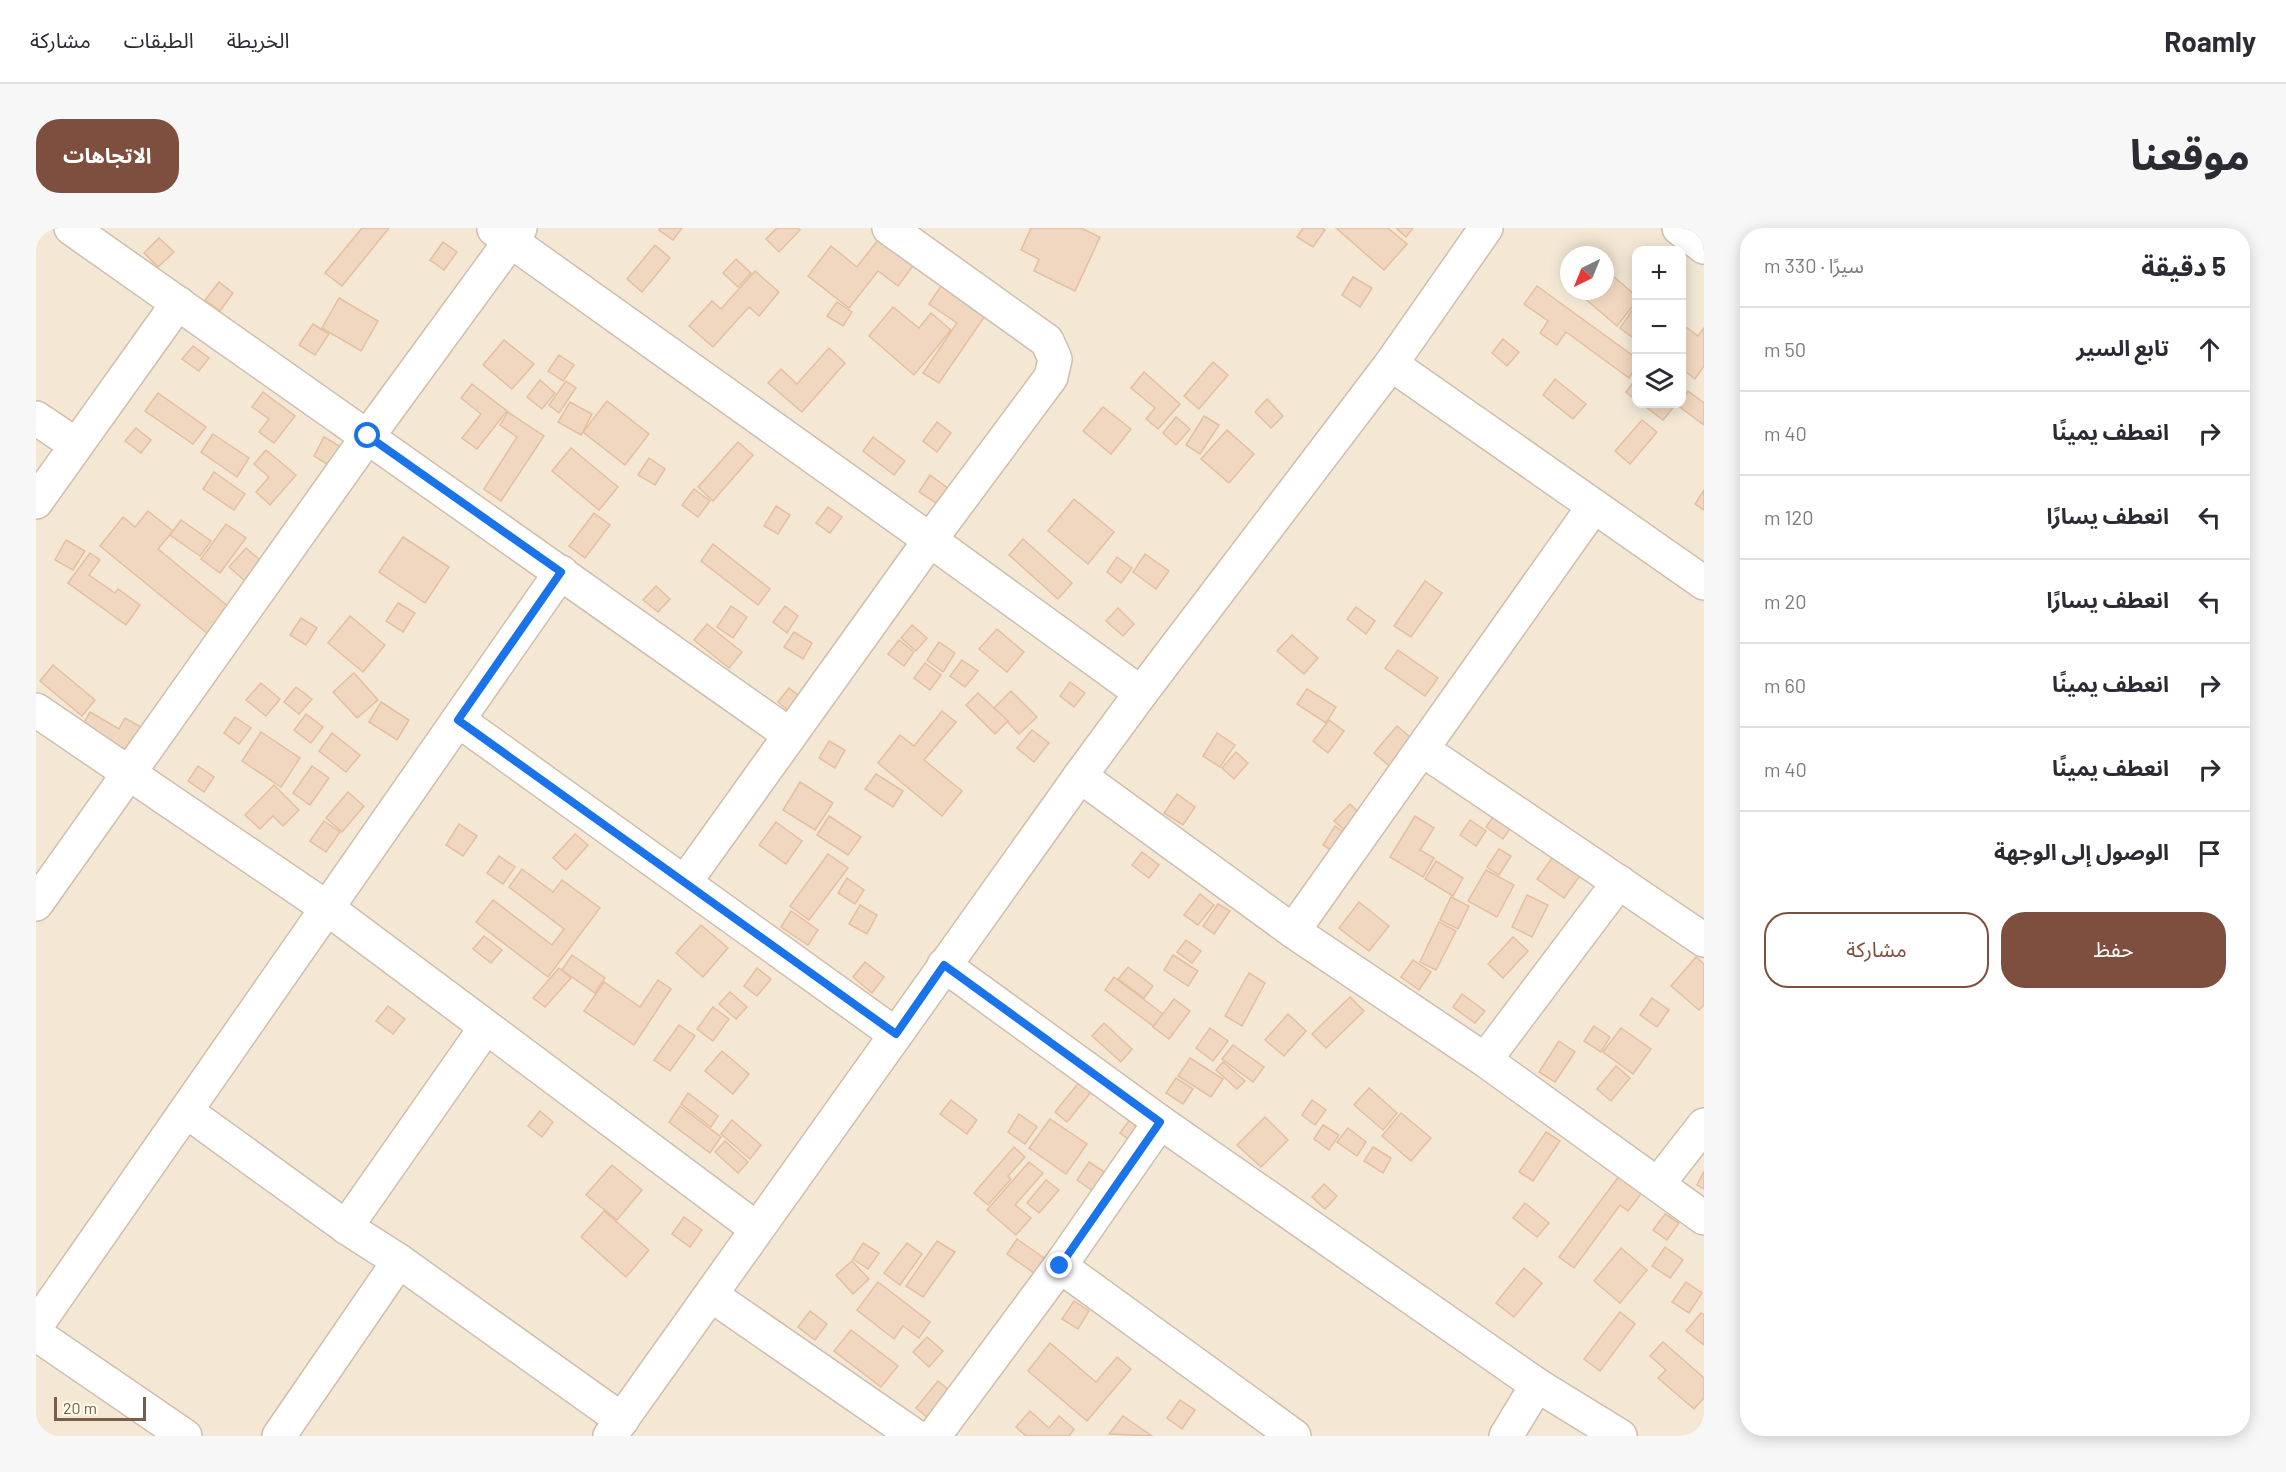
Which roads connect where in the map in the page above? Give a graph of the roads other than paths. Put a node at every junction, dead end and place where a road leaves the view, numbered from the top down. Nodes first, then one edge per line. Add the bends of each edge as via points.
1 (71, 228) edge
2 (889, 228) edge
3 (1486, 228) edge
4 (1679, 228) edge
5 (508, 232) edge
6 (1704, 247) edge
7 (178, 303) junction
8 (1391, 364) junction
9 (36, 418) edge
10 (368, 436) junction
11 (76, 445) junction
12 (36, 502) edge
13 (1594, 506) junction
14 (930, 540) junction
15 (561, 572) junction
16 (1704, 583) edge
17 (1141, 693) junction
18 (36, 710) edge
19 (458, 720) junction
20 (790, 735) junction
21 (1423, 750) junction
22 (130, 772) junction
23 (1080, 776) junction
24 (685, 882) junction
25 (1618, 882) junction
26 (36, 904) edge
27 (327, 908) junction
28 (1293, 931) junction
29 (1704, 940) edge
30 (944, 965) junction
31 (486, 1027) junction
32 (896, 1034) junction
33 (1485, 1060) junction
34 (186, 1111) junction
35 (1160, 1122) junction
36 (1704, 1125) edge
37 (1658, 1184) junction
38 (1704, 1218) edge
39 (346, 1227) junction
40 (757, 1229) junction
41 (399, 1261) junction
42 (1060, 1266) junction
43 (711, 1295) junction
44 (36, 1326) edge
45 (36, 1334) edge
46 (1537, 1385) junction
47 (616, 1428) edge
48 (184, 1436) edge
49 (279, 1436) edge
50 (915, 1436) edge
51 (934, 1436) edge
52 (1294, 1436) edge
53 (1506, 1436) edge
54 (1620, 1436) edge

1 - 7 street
2 - 14 street via 1047,341 1055,359 1051,378
3 - 8 street
4 - 6 street
5 - 10 street
5 - 14 street
7 - 10 street
7 - 11 street
8 - 13 street
8 - 17 street
9 - 11 street
10 - 15 street
10 - 22 street
11 - 12 street
13 - 16 street
13 - 21 street
14 - 17 street
14 - 20 street
15 - 19 street
15 - 20 street
17 - 23 street
18 - 22 street
19 - 24 street
19 - 27 street
20 - 24 street
21 - 25 street
21 - 28 street
22 - 26 street
22 - 27 street
23 - 28 street
23 - 30 street
24 - 32 street
25 - 29 street
25 - 33 street
27 - 31 street
27 - 34 street
28 - 33 street
30 - 32 street
30 - 35 street
31 - 39 street
31 - 40 street
32 - 40 street
33 - 37 street
34 - 39 street
34 - 44 street
35 - 42 street
35 - 46 street
36 - 37 street
37 - 38 street
39 - 41 street
40 - 43 street
41 - 47 street
41 - 49 street
42 - 51 street
42 - 52 street
43 - 47 street
43 - 50 street
45 - 48 street
46 - 53 street
46 - 54 street

